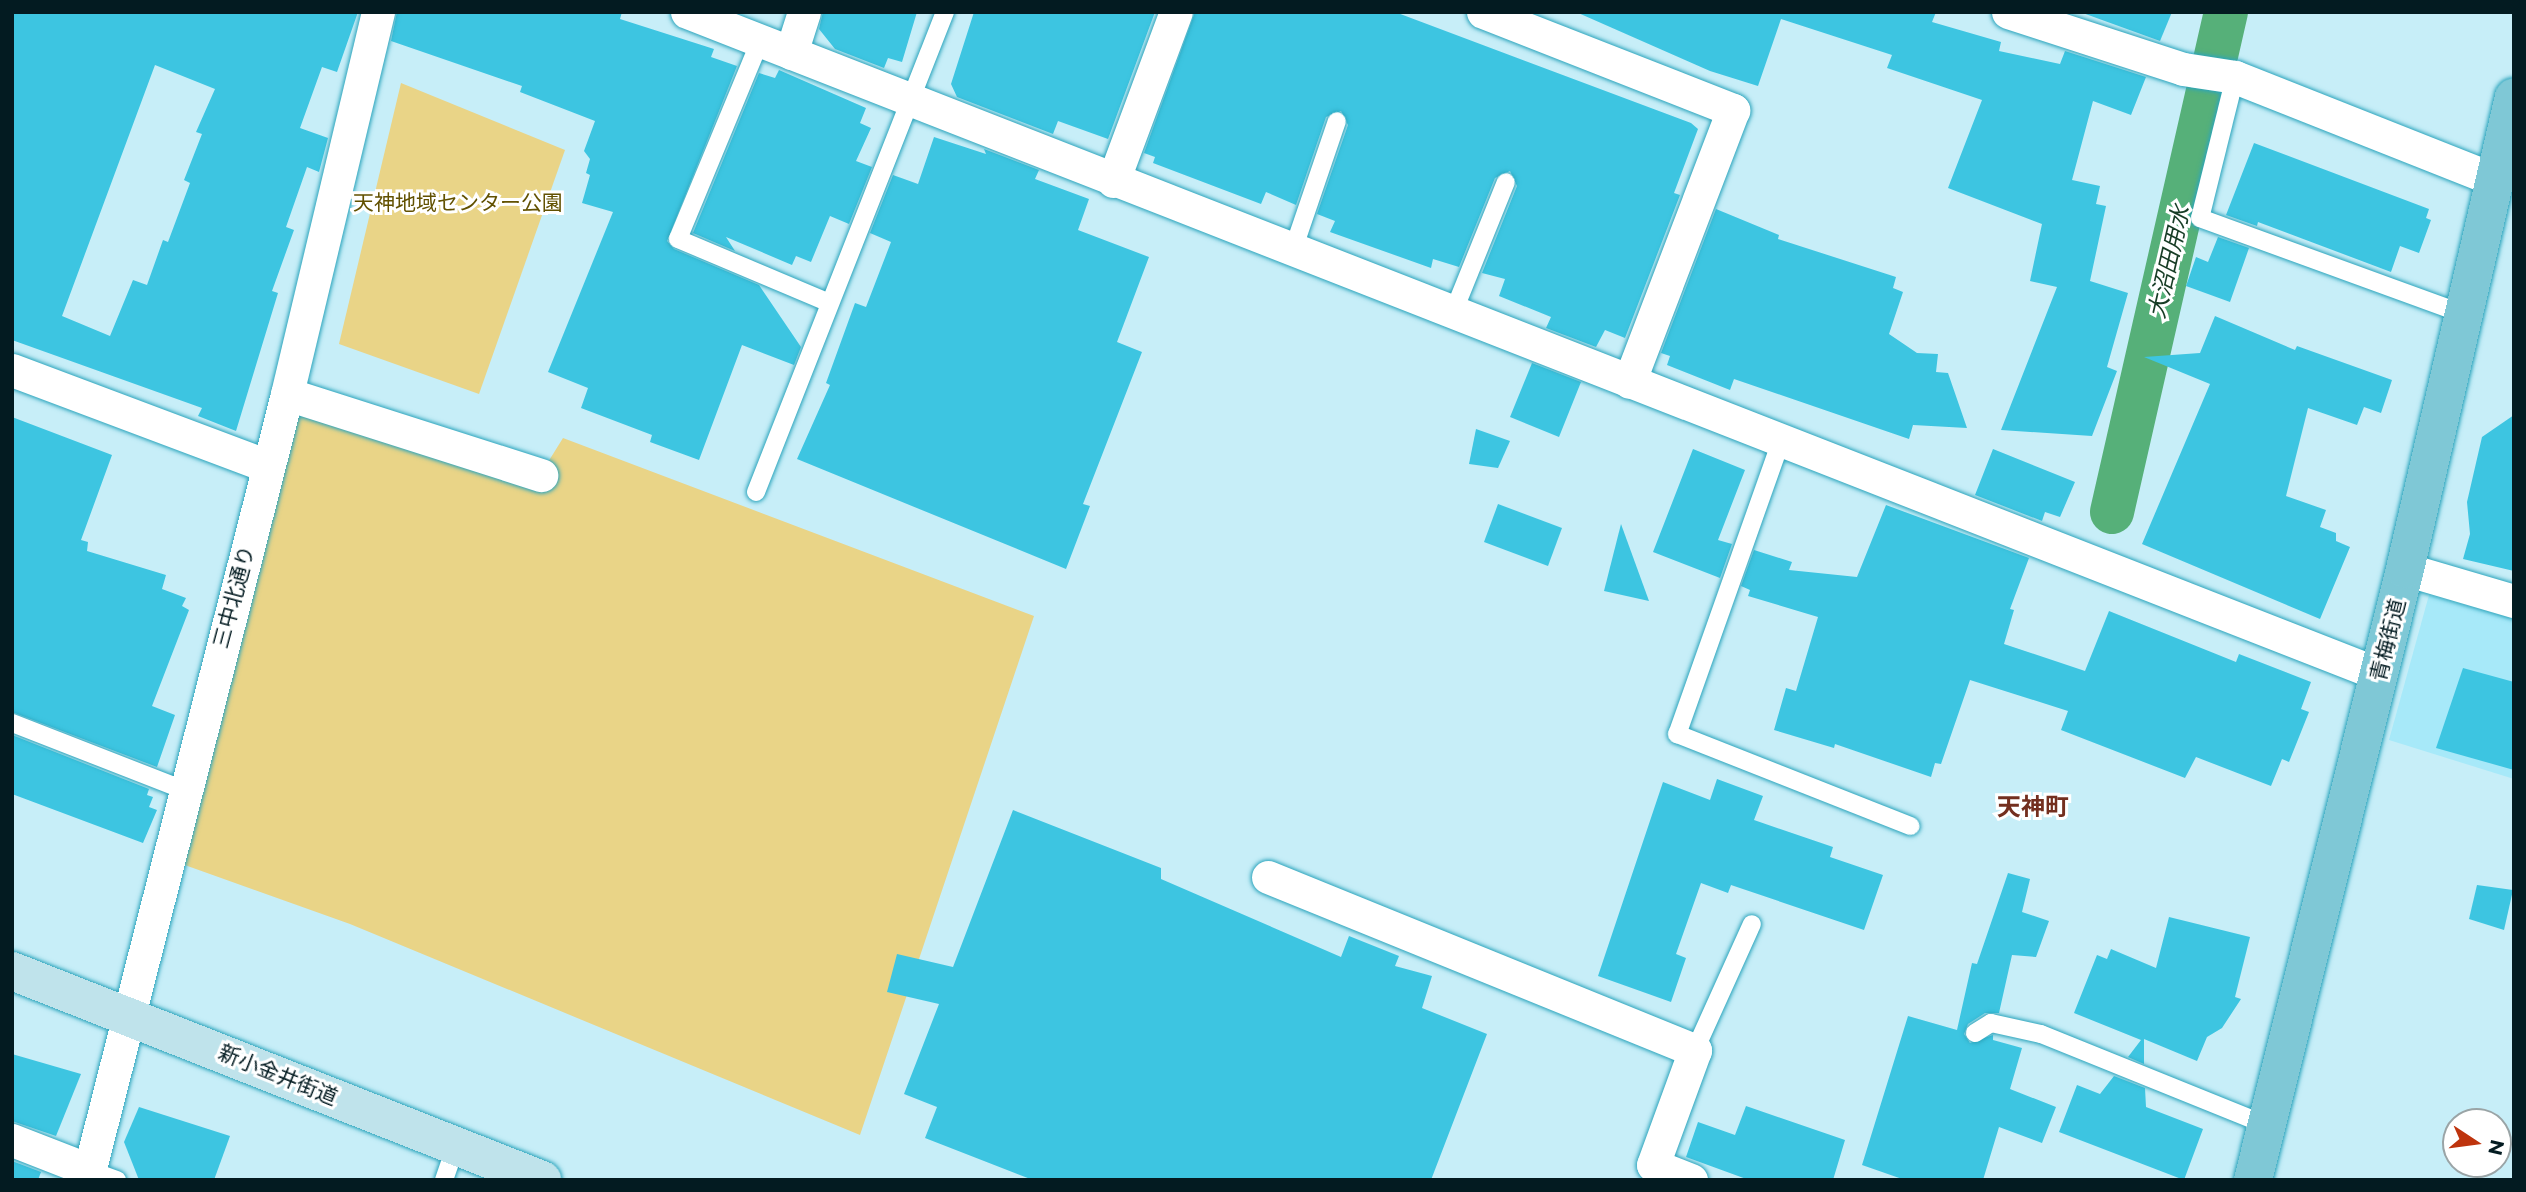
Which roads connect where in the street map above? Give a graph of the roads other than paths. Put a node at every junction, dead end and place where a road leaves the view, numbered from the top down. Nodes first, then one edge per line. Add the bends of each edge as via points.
1 (378, 12) edge
2 (687, 12) edge
3 (804, 12) edge
4 (945, 12) edge
5 (1176, 12) edge
6 (1483, 12) edge
7 (2008, 12) edge
8 (760, 41) junction
9 (791, 53) junction
10 (2232, 77) junction
11 (2514, 97) edge
12 (909, 99) junction
13 (1337, 121) dead end
14 (1113, 180) junction
15 (2495, 180) junction
16 (1506, 182) dead end
17 (1293, 250) junction
18 (827, 302) junction
19 (1453, 313) junction
20 (2464, 314) junction
21 (12, 370) edge
22 (1629, 382) junction
23 (287, 394) junction
24 (1781, 441) junction
25 (268, 466) junction
26 (541, 475) dead end
27 (756, 492) dead end
28 (2405, 569) junction
29 (2514, 601) edge
30 (2379, 674) junction
31 (12, 723) edge
32 (184, 790) junction
33 (1911, 826) dead end
34 (1268, 877) dead end
35 (1752, 924) dead end
36 (12, 971) edge
37 (130, 1016) junction
38 (1975, 1033) dead end
39 (1695, 1050) junction
40 (2266, 1125) junction
41 (12, 1140) edge
42 (450, 1163) edge
43 (98, 1176) edge
44 (542, 1180) edge
45 (1692, 1180) edge
46 (2253, 1180) edge

1 - 23 street, 三中北通り
2 - 8 street
3 - 9 street
4 - 12 lane
5 - 14 street
6 - 22 street via 1733,110
7 - 10 street via 2183,69
8 - 9 street
8 - 18 lane via 678,239
9 - 12 street
10 - 15 street
10 - 20 lane via 2200,218
11 - 15 main road, 青梅街道
12 - 14 street
12 - 18 lane
13 - 17 lane
14 - 17 street
15 - 20 main road, 青梅街道
16 - 19 lane
17 - 19 street
18 - 27 lane
19 - 22 street
20 - 28 main road, 青梅街道
21 - 25 street
22 - 24 street
23 - 25 street, 三中北通り
23 - 26 street
24 - 30 street
24 - 33 lane via 1677,734
25 - 32 street, 三中北通り
28 - 29 street
28 - 30 main road, 青梅街道
30 - 40 main road, 青梅街道
31 - 32 lane
32 - 37 street, 三中北通り
34 - 39 street
35 - 39 lane
36 - 37 main road, 新小金井街道
37 - 42 main road, 新小金井街道
37 - 43 street, 三中北通り
38 - 40 lane via 1991,1023 2041,1034
39 - 45 street via 1653,1164
40 - 46 main road, 青梅街道
41 - 43 street
42 - 44 main road, 新小金井街道

